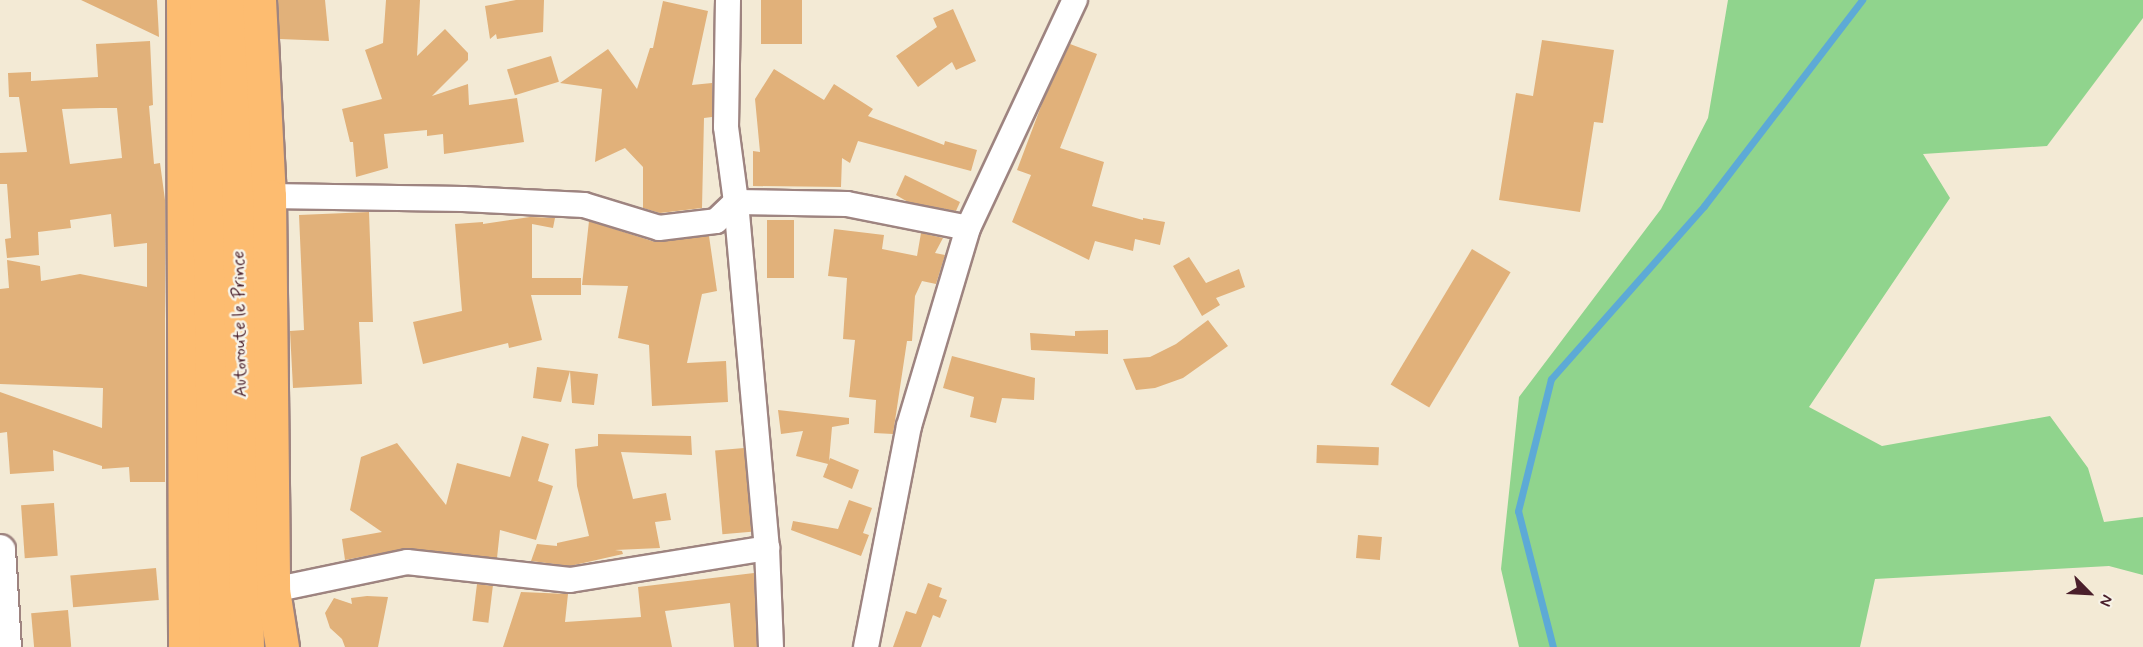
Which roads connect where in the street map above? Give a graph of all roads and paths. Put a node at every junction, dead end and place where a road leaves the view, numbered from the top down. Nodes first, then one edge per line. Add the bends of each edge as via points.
1 (183, 0) edge
2 (206, 0) edge
3 (235, 0) edge
4 (259, 0) edge
5 (728, 0) edge
6 (1075, 0) edge
7 (223, 182) junction
8 (269, 196) junction
9 (736, 202) junction
10 (968, 228) junction
11 (767, 548) junction
12 (0, 550) edge
13 (273, 590) junction
14 (6, 647) edge
15 (186, 647) edge
16 (216, 647) edge
17 (247, 647) edge
18 (282, 647) edge
19 (771, 647) edge
20 (866, 647) edge

1 - 15 main road
2 - 7 main road, Autoroute le Prince
3 - 7 main road, Autoroute le Prince
4 - 8 main road
5 - 9 street via 726,127
6 - 10 street
7 - 16 main road, Autoroute le Prince
7 - 17 main road, Autoroute le Prince
8 - 9 street via 584,205 659,228 716,221
8 - 13 main road
9 - 10 street via 847,204
9 - 11 street
10 - 20 street via 909,426
11 - 13 street via 570,580 407,562
11 - 19 street
12 - 14 street
13 - 18 main road

